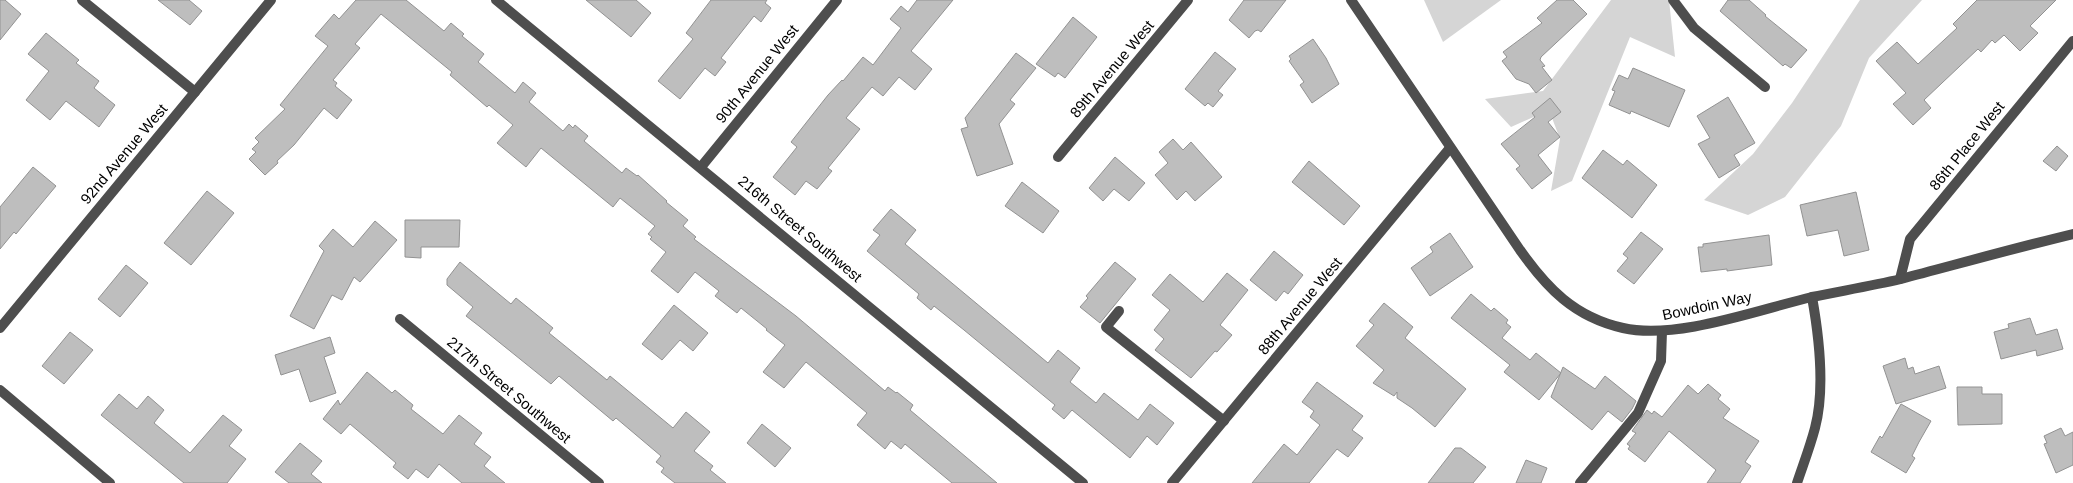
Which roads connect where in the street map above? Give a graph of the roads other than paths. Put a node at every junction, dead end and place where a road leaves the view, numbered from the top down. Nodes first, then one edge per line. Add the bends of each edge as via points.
1 (82, 0) edge
2 (271, 0) edge
3 (496, 0) edge
4 (837, 0) edge
5 (1188, 0) edge
6 (1351, 0) edge
7 (1674, 0) edge
8 (2073, 41) edge
9 (1765, 87) dead end
10 (194, 92) junction
11 (1450, 148) junction
12 (1058, 157) dead end
13 (701, 167) junction
14 (2073, 234) edge
15 (1900, 279) junction
16 (1812, 297) junction
17 (1119, 311) dead end
18 (400, 319) dead end
19 (0, 328) edge
20 (1662, 331) junction
21 (0, 390) edge
22 (1224, 421) junction
23 (110, 483) edge
24 (599, 483) edge
25 (1083, 483) edge
26 (1172, 483) edge
27 (1580, 483) edge
28 (1797, 483) edge

1 - 10 street
2 - 10 street, 92nd Avenue West
3 - 13 street, 216th Street Southwest
4 - 13 street, 90th Avenue West
5 - 12 street, 89th Avenue West
6 - 11 street, Bowdoin Way
7 - 9 street via 1694,28
8 - 15 street, 86th Place West via 1910,239
10 - 19 street, 92nd Avenue West
11 - 20 street, Bowdoin Way via 1549,288 1578,309 1622,328
11 - 22 street, 88th Avenue West
13 - 25 street, 216th Street Southwest
14 - 15 street, Bowdoin Way
15 - 16 street, Bowdoin Way
16 - 20 street, Bowdoin Way
16 - 28 street via 1820,378 1816,426
17 - 22 street via 1106,327
18 - 24 street, 217th Street Southwest
20 - 27 street via 1661,361 1638,413
21 - 23 street
22 - 26 street, 88th Avenue West

